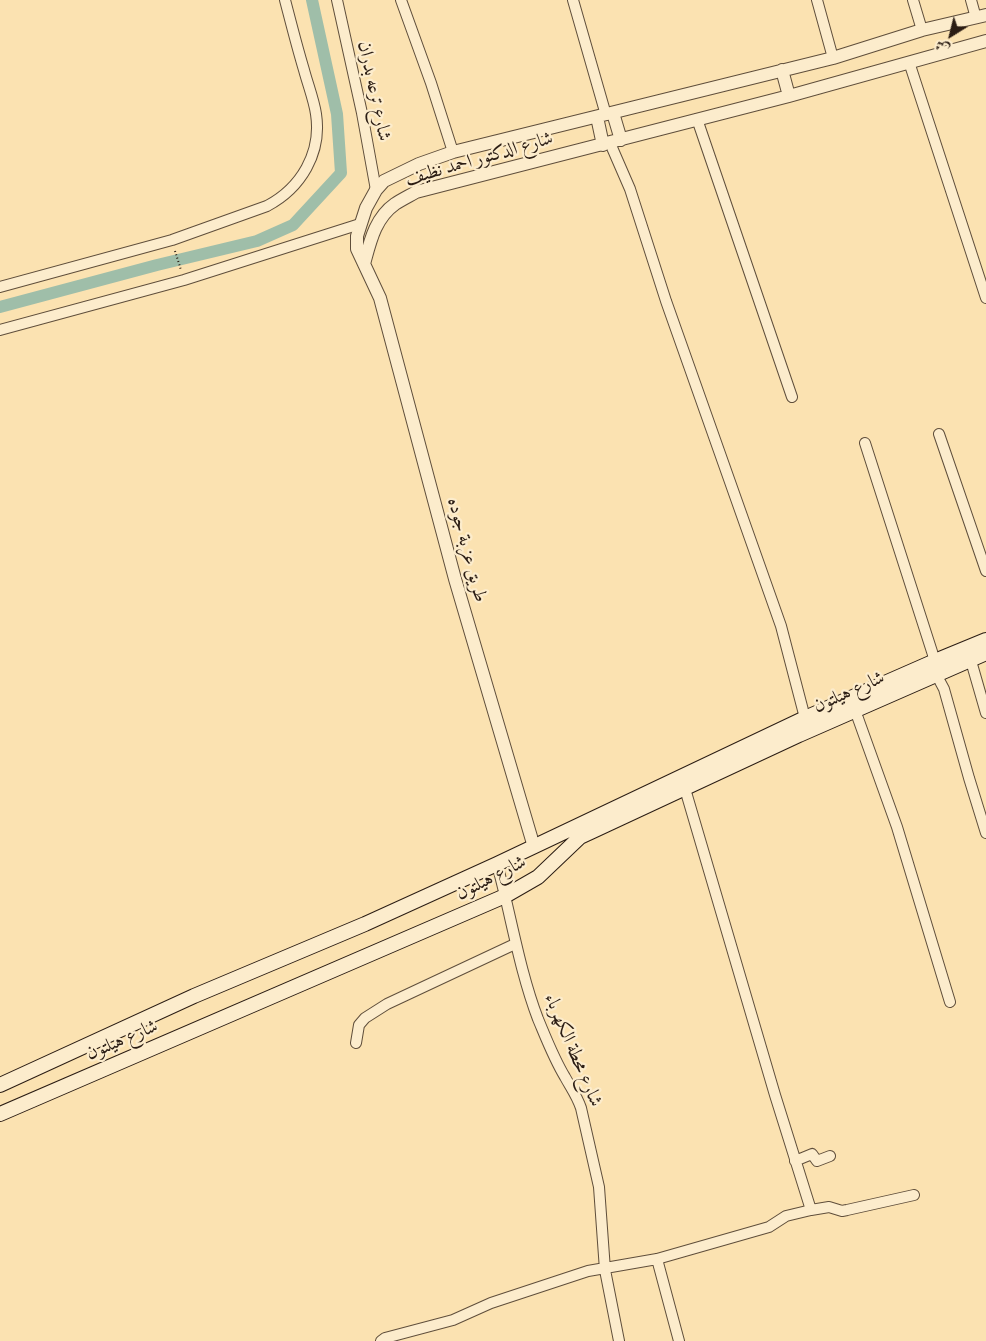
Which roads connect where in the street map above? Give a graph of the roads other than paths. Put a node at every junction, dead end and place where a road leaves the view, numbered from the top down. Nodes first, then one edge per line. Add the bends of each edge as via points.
1 (285, 0) edge
2 (337, 0) edge
3 (401, 0) edge
4 (573, 0) edge
5 (817, 0) edge
6 (913, 0) edge
7 (971, 0) edge
8 (981, 17) edge
9 (922, 30) junction
10 (986, 41) edge
11 (833, 58) junction
12 (909, 62) junction
13 (782, 70) junction
14 (789, 96) junction
15 (605, 115) junction
16 (697, 119) junction
17 (611, 142) junction
18 (453, 152) junction
19 (376, 190) junction
20 (394, 205) junction
21 (360, 224) junction
22 (364, 264) junction
23 (0, 286) edge
24 (986, 298) edge
25 (0, 330) edge
26 (792, 397) dead end
27 (939, 434) dead end
28 (864, 444) dead end
29 (986, 571) edge
30 (986, 640) edge
31 (969, 653) junction
32 (986, 653) edge
33 (935, 667) junction
34 (855, 710) junction
35 (986, 713) edge
36 (806, 724) junction
37 (683, 782) junction
38 (986, 833) edge
39 (534, 847) junction
40 (497, 864) junction
41 (505, 896) junction
42 (516, 944) junction
43 (950, 1002) dead end
44 (356, 1043) dead end
45 (0, 1085) edge
46 (0, 1114) edge
47 (830, 1156) dead end
48 (795, 1161) junction
49 (914, 1195) dead end
50 (811, 1210) junction
51 (657, 1259) junction
52 (605, 1270) junction
53 (380, 1341) edge
54 (619, 1341) edge
55 (679, 1341) edge

1 - 23 street via 316,114 317,136 312,156 294,186 268,206 172,240
2 - 19 street, شارع ترعه بدران
3 - 18 street
4 - 15 street
5 - 11 street
6 - 9 street
7 - 8 street
8 - 9 street, شارع الدكتور احمد نظيف
9 - 11 street, شارع الدكتور احمد نظيف
10 - 12 street, شارع الدكتور احمد نظيف
11 - 13 street, شارع الدكتور احمد نظيف
12 - 14 street, شارع الدكتور احمد نظيف
12 - 24 street
13 - 14 street
13 - 15 street, شارع الدكتور احمد نظيف
14 - 16 street, شارع الدكتور احمد نظيف
15 - 17 street
15 - 17 street
15 - 18 street, شارع الدكتور احمد نظيف
16 - 17 street, شارع الدكتور احمد نظيف
16 - 26 street
17 - 20 street, شارع الدكتور احمد نظيف via 416,192
17 - 36 street via 781,626
18 - 19 street, شارع الدكتور احمد نظيف via 384,181
19 - 20 street
19 - 21 street, شارع الدكتور احمد نظيف
20 - 22 street, شارع الدكتور احمد نظيف via 378,224
21 - 22 street, شارع الدكتور احمد نظيف via 357,249
21 - 25 street via 184,280
22 - 39 street, طريق عزبة جوده via 380,298 454,579
27 - 29 street
28 - 33 street
30 - 31 main road, شارع هيلتون
31 - 32 main road, شارع هيلتون
31 - 33 main road, شارع هيلتون
31 - 35 street
33 - 34 main road, شارع هيلتون
33 - 36 main road, شارع هيلتون
33 - 38 street
34 - 36 main road, شارع هيلتون
34 - 43 street via 897,827
36 - 37 main road, شارع هيلتون
37 - 39 main road, شارع هيلتون
37 - 41 main road, شارع هيلتون via 580,837 538,877
37 - 48 street
39 - 40 main road, شارع هيلتون
40 - 41 street, شارع محطة الكهرباء
40 - 45 main road, شارع هيلتون
41 - 42 street, شارع محطة الكهرباء
41 - 46 main road, شارع هيلتون
42 - 44 street via 387,1004 359,1025
42 - 52 street, شارع محطة الكهرباء via 537,1017 581,1108 599,1187
47 - 48 street via 817,1161 812,1154
48 - 50 street
49 - 50 street via 842,1211 829,1207
50 - 51 street via 786,1216 769,1227
51 - 52 street
51 - 55 street
52 - 53 street via 588,1271 491,1303 452,1320
52 - 54 street, شارع محطة الكهرباء

